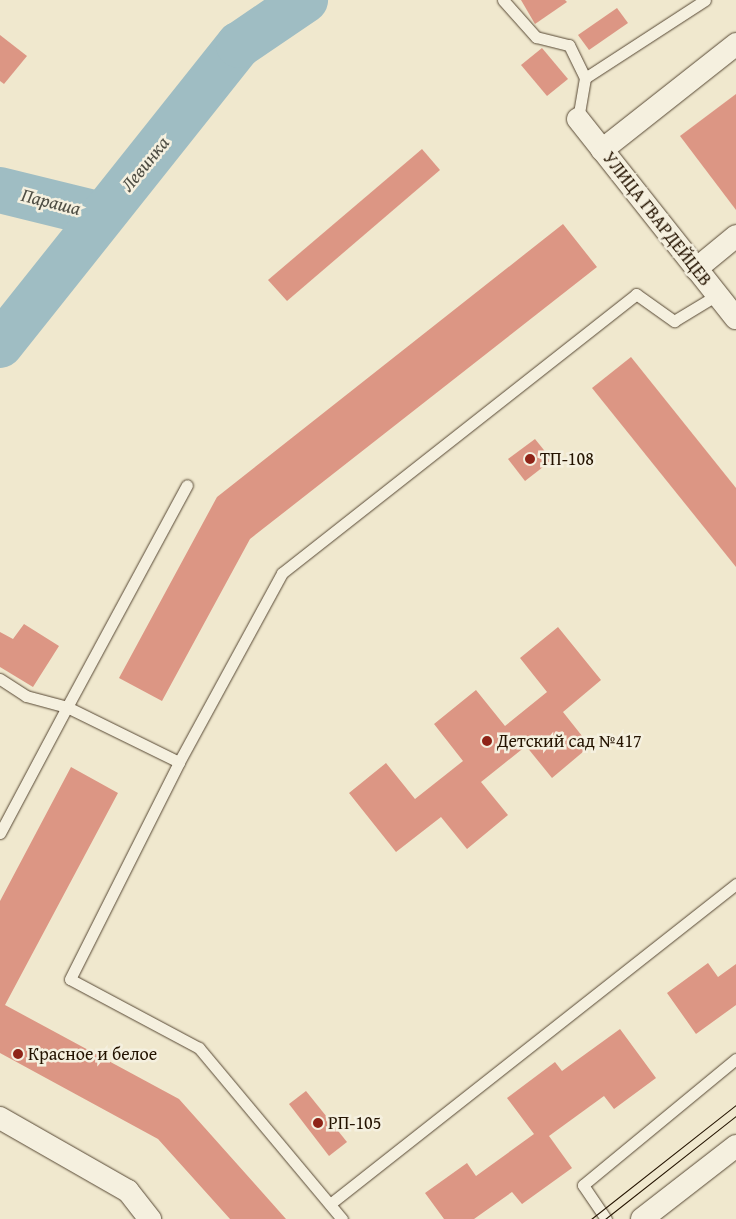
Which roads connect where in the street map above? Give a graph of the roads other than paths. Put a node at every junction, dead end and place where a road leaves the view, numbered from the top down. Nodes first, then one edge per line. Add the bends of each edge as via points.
1 (503, 0) edge
2 (705, 0) edge
3 (736, 44) edge
4 (586, 78) junction
5 (578, 119) joint
6 (602, 150) junction
7 (736, 236) edge
8 (696, 269) junction
9 (717, 295) junction
10 (736, 318) edge
11 (187, 485) dead end
12 (0, 679) edge
13 (66, 707) junction
14 (179, 762) junction
15 (0, 833) edge
16 (736, 884) edge
17 (736, 1058) edge
18 (0, 1118) edge
19 (736, 1146) edge
20 (330, 1204) junction
21 (150, 1219) edge
22 (342, 1219) edge
23 (606, 1219) edge
24 (642, 1219) edge

1 - 4 lane via 536,37 569,45
2 - 4 lane
3 - 6 street
4 - 5 lane
5 - 6 street, УЛИЦА ГВАРДЕЙЦЕВ
6 - 8 street, УЛИЦА ГВАРДЕЙЦЕВ
7 - 8 street
8 - 9 street, УЛИЦА ГВАРДЕЙЦЕВ
9 - 10 street, УЛИЦА ГВАРДЕЙЦЕВ
9 - 14 lane via 674,320 636,294 282,573
11 - 13 lane
12 - 13 lane via 26,696
13 - 14 lane
13 - 15 lane
14 - 20 lane via 70,979 199,1048
16 - 20 lane
17 - 23 lane via 583,1185
18 - 21 street via 128,1192
19 - 24 street
20 - 22 lane

